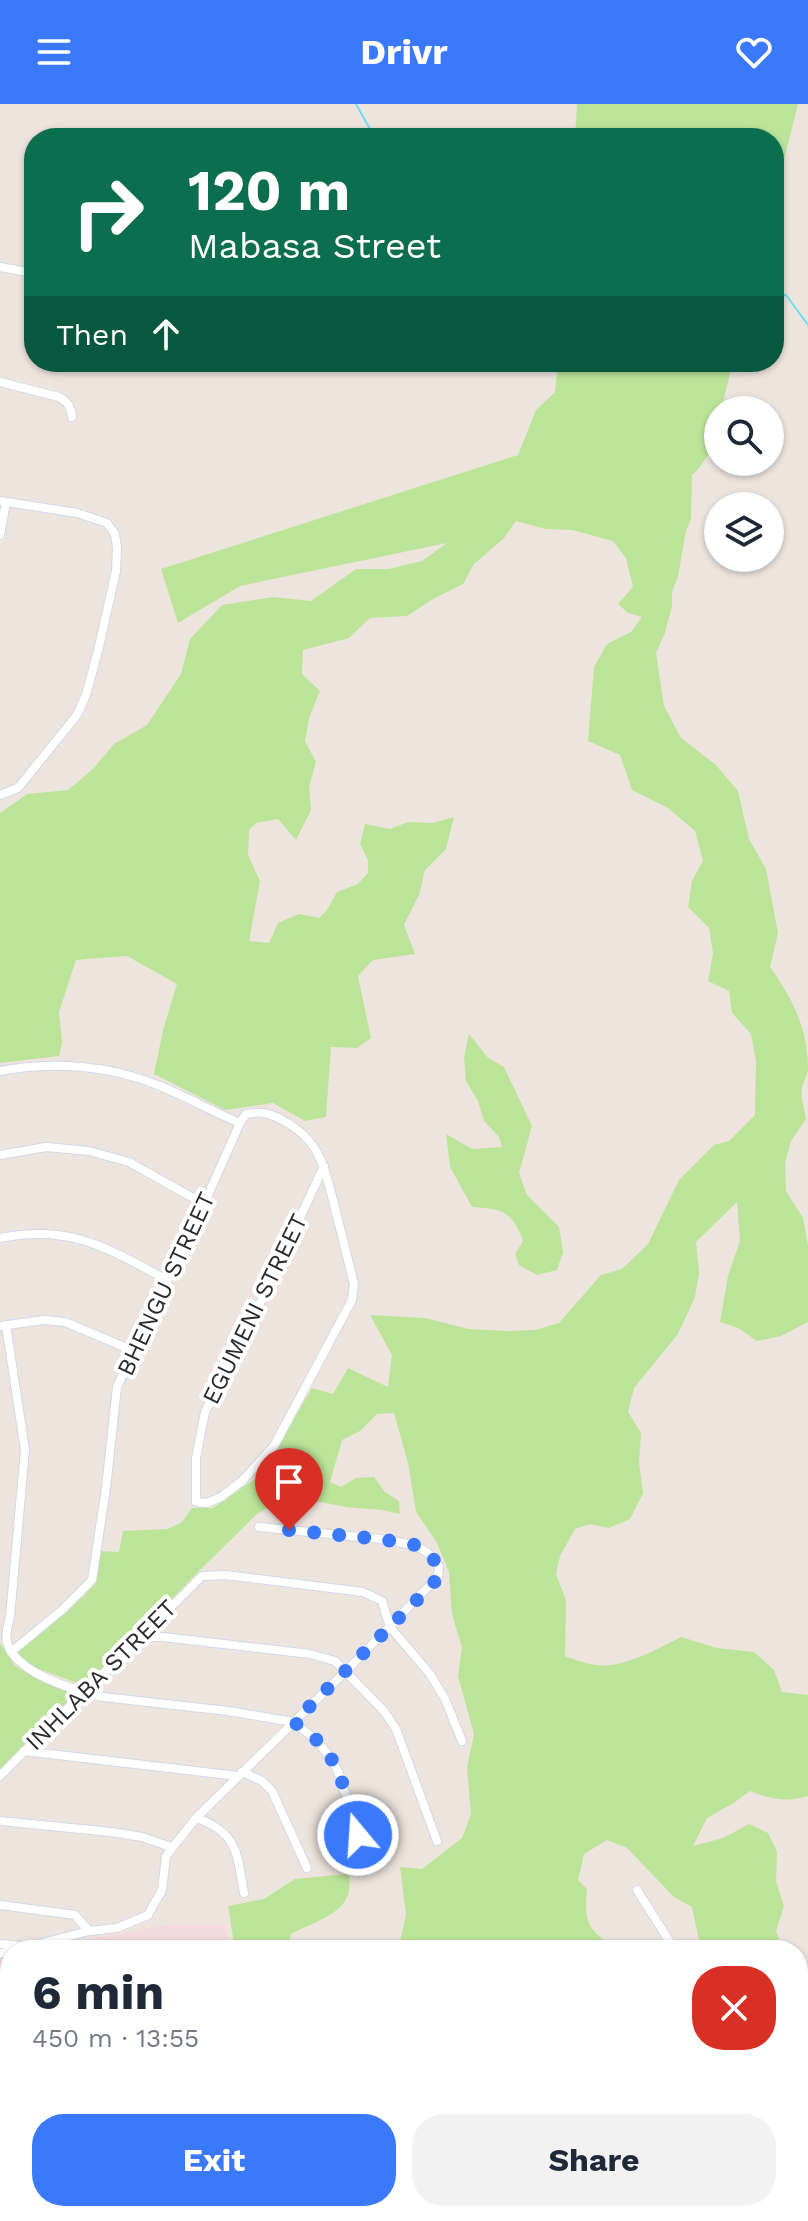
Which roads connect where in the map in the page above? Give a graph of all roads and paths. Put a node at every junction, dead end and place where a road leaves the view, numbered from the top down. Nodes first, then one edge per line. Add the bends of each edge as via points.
1 (0, 267) edge
2 (24, 272) edge
3 (0, 382) edge
4 (72, 417) dead end
5 (3, 502) edge
6 (0, 535) edge
7 (0, 795) edge
8 (0, 1071) edge
9 (240, 1123) junction
10 (0, 1155) edge
11 (324, 1166) junction
12 (204, 1204) junction
13 (0, 1238) edge
14 (167, 1280) junction
15 (3, 1326) edge
16 (134, 1351) junction
17 (259, 1527) dead end
18 (390, 1627) junction
19 (143, 1637) junction
20 (11, 1652) junction
21 (346, 1671) junction
22 (83, 1692) junction
23 (294, 1722) junction
24 (462, 1741) dead end
25 (24, 1751) junction
26 (240, 1774) junction
27 (0, 1776) edge
28 (196, 1818) junction
29 (0, 1821) edge
30 (437, 1841) dead end
31 (171, 1847) junction
32 (368, 1865) dead end
33 (307, 1868) dead end
34 (637, 1890) dead end
35 (244, 1893) dead end
36 (0, 1905) edge
37 (89, 1931) junction
38 (55, 1940) edge
39 (669, 1940) edge

1 - 2 street
3 - 4 street via 59,397
5 - 6 street
5 - 7 street via 107,523 117,548 98,651 77,715 18,788
8 - 9 street via 77,1066 118,1072
9 - 11 street via 246,1114 257,1112 287,1122 313,1145
9 - 12 street, BHENGU STREET
10 - 12 street via 46,1147 89,1151 129,1162
11 - 11 street, EGUMENI STREET via 354,1284 352,1300 274,1446 221,1497 196,1502 196,1458 205,1412
12 - 14 street, BHENGU STREET
13 - 14 street via 52,1234 85,1239
14 - 16 street, BHENGU STREET
15 - 16 street via 65,1322
15 - 20 street via 25,1450 6,1638
16 - 20 street, BHENGU STREET via 117,1387 92,1580
17 - 18 street via 380,1539 415,1545 428,1553 439,1566 438,1577
18 - 19 street, INHLABA STREET via 382,1601 363,1592 225,1575 202,1576
18 - 21 street
18 - 24 street via 430,1674
19 - 21 street via 310,1654 335,1661
19 - 22 street, INHLABA STREET
20 - 22 street via 29,1670
21 - 23 street
21 - 30 street via 396,1729
22 - 23 street
22 - 25 street, INHLABA STREET
23 - 26 street
23 - 32 street via 332,1760
25 - 26 street
25 - 27 street, INHLABA STREET
26 - 28 street
26 - 33 street via 262,1781 272,1791
28 - 31 street
28 - 35 street via 226,1833 237,1853
29 - 31 street via 111,1832
31 - 37 street via 162,1890 148,1915 117,1928
34 - 39 street
36 - 37 street via 75,1915
37 - 38 street

